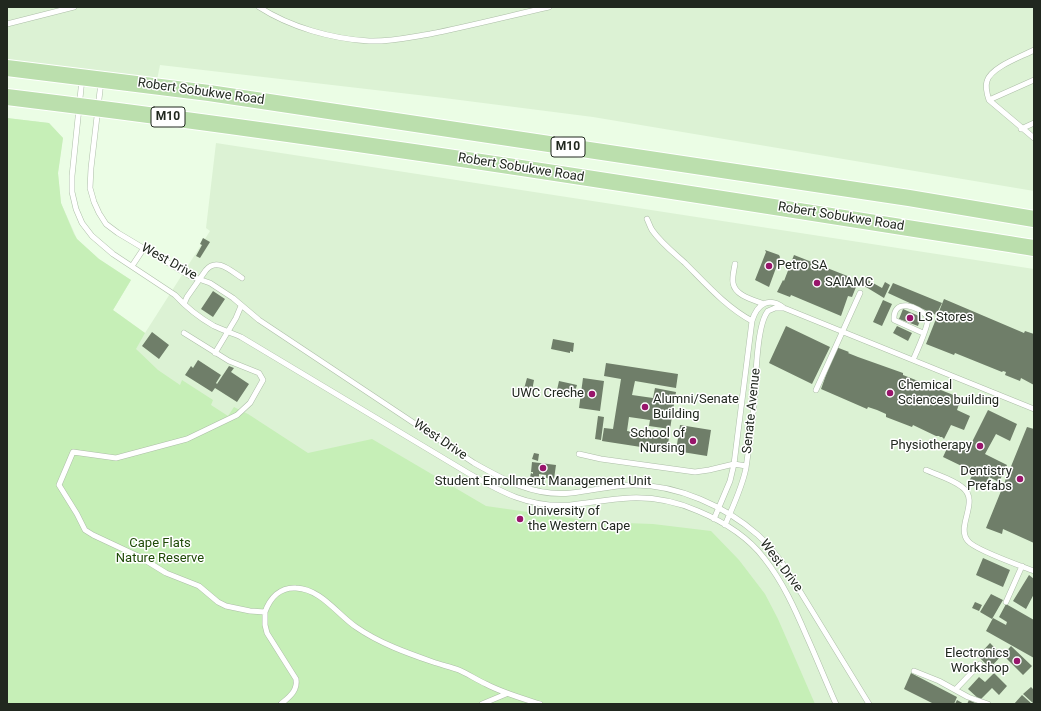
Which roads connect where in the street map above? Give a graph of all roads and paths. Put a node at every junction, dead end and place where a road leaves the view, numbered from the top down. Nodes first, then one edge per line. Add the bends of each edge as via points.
1 (74, 7) edge
2 (259, 7) edge
3 (549, 7) edge
4 (7, 24) edge
5 (1034, 50) edge
6 (7, 68) edge
7 (82, 77) junction
8 (101, 79) junction
9 (1034, 80) edge
10 (7, 97) edge
11 (989, 100) junction
12 (79, 106) junction
13 (98, 108) junction
14 (1034, 123) edge
15 (1021, 128) junction
16 (1034, 138) edge
17 (648, 219) dead end
18 (1034, 219) edge
19 (144, 248) junction
20 (1034, 248) edge
21 (735, 264) dead end
22 (132, 266) junction
23 (242, 278) dead end
24 (199, 279) junction
25 (860, 293) dead end
26 (184, 304) junction
27 (764, 304) junction
28 (241, 306) junction
29 (784, 308) junction
30 (752, 321) junction
31 (228, 331) junction
32 (841, 332) junction
33 (184, 333) dead end
34 (923, 333) junction
35 (215, 353) junction
36 (913, 360) junction
37 (744, 382) junction
38 (755, 383) junction
39 (816, 390) dead end
40 (1034, 409) edge
41 (579, 454) dead end
42 (734, 464) junction
43 (746, 466) junction
44 (926, 470) dead end
45 (719, 508) junction
46 (730, 514) junction
47 (714, 519) junction
48 (725, 525) junction
49 (1022, 566) junction
50 (1034, 571) edge
51 (1006, 602) dead end
52 (265, 612) junction
53 (980, 664) dead end
54 (914, 671) dead end
55 (956, 689) junction
56 (506, 694) junction
57 (281, 704) edge
58 (482, 704) edge
59 (540, 704) edge
60 (836, 704) edge
61 (868, 704) edge
62 (988, 704) edge

1 - 4 lane
2 - 3 lane via 310,30 370,41 401,39 465,27
5 - 11 lane via 991,73 986,90
6 - 7 main road, Robert Sobukwe Road / M10
7 - 8 main road, Robert Sobukwe Road / M10
7 - 12 lane, West Drive
8 - 13 lane, West Drive
8 - 18 main road, Robert Sobukwe Road / M10 via 464,131
9 - 11 lane
10 - 12 main road, Robert Sobukwe Road / M10
11 - 15 lane
12 - 13 main road, Robert Sobukwe Road / M10
12 - 22 lane, West Drive via 72,176 76,209 92,236
13 - 19 lane, West Drive via 90,188 94,202 106,224
13 - 20 main road, Robert Sobukwe Road / M10 via 471,160
14 - 15 lane
15 - 16 lane
17 - 30 lane via 653,232 677,256 725,302
19 - 22 lane
19 - 24 lane, West Drive
21 - 27 lane via 734,287 745,296
22 - 26 lane, West Drive
23 - 24 lane via 220,264 214,264
24 - 26 lane
24 - 28 lane, West Drive via 210,283
25 - 32 lane
26 - 31 lane, West Drive via 216,327
27 - 29 lane via 775,302
27 - 30 lane, Senate Avenue via 754,314
28 - 31 lane
28 - 45 lane, West Drive via 474,462 517,486 536,491 569,493 616,486 658,487
29 - 32 lane
29 - 38 lane, Senate Avenue via 771,309 764,316
30 - 37 lane, Senate Avenue
31 - 35 lane
31 - 47 lane, West Drive via 468,473 511,495 532,503 549,505 569,505 614,498 657,499 688,507
32 - 36 lane
32 - 39 lane
33 - 35 lane
34 - 34 lane via 928,320 925,314 906,305 896,310 894,320
34 - 36 lane
35 - 52 lane via 259,373 263,380 250,403 237,415 187,438 116,458 73,452 59,486 78,514 84,530 93,536 140,557 166,573 200,586 226,606
36 - 40 lane
37 - 38 lane
37 - 42 lane, Senate Avenue
38 - 43 lane, Senate Avenue
41 - 42 lane via 695,472
42 - 43 lane
42 - 45 lane, Senate Avenue
43 - 46 lane, Senate Avenue
44 - 49 lane via 960,485 967,492 970,499 964,532 967,541
45 - 46 lane, West Drive
45 - 47 lane, Senate Avenue
46 - 48 lane, Senate Avenue
46 - 61 lane, West Drive via 774,551
47 - 48 lane, West Drive
48 - 60 lane, West Drive via 752,545 778,577 797,613
49 - 50 lane
49 - 51 lane
52 - 56 lane via 270,600 282,590 307,590 370,636 459,670
52 - 57 lane via 267,633 296,679 294,691
53 - 55 lane
54 - 55 lane
55 - 62 lane via 968,697
56 - 58 lane
56 - 59 lane

